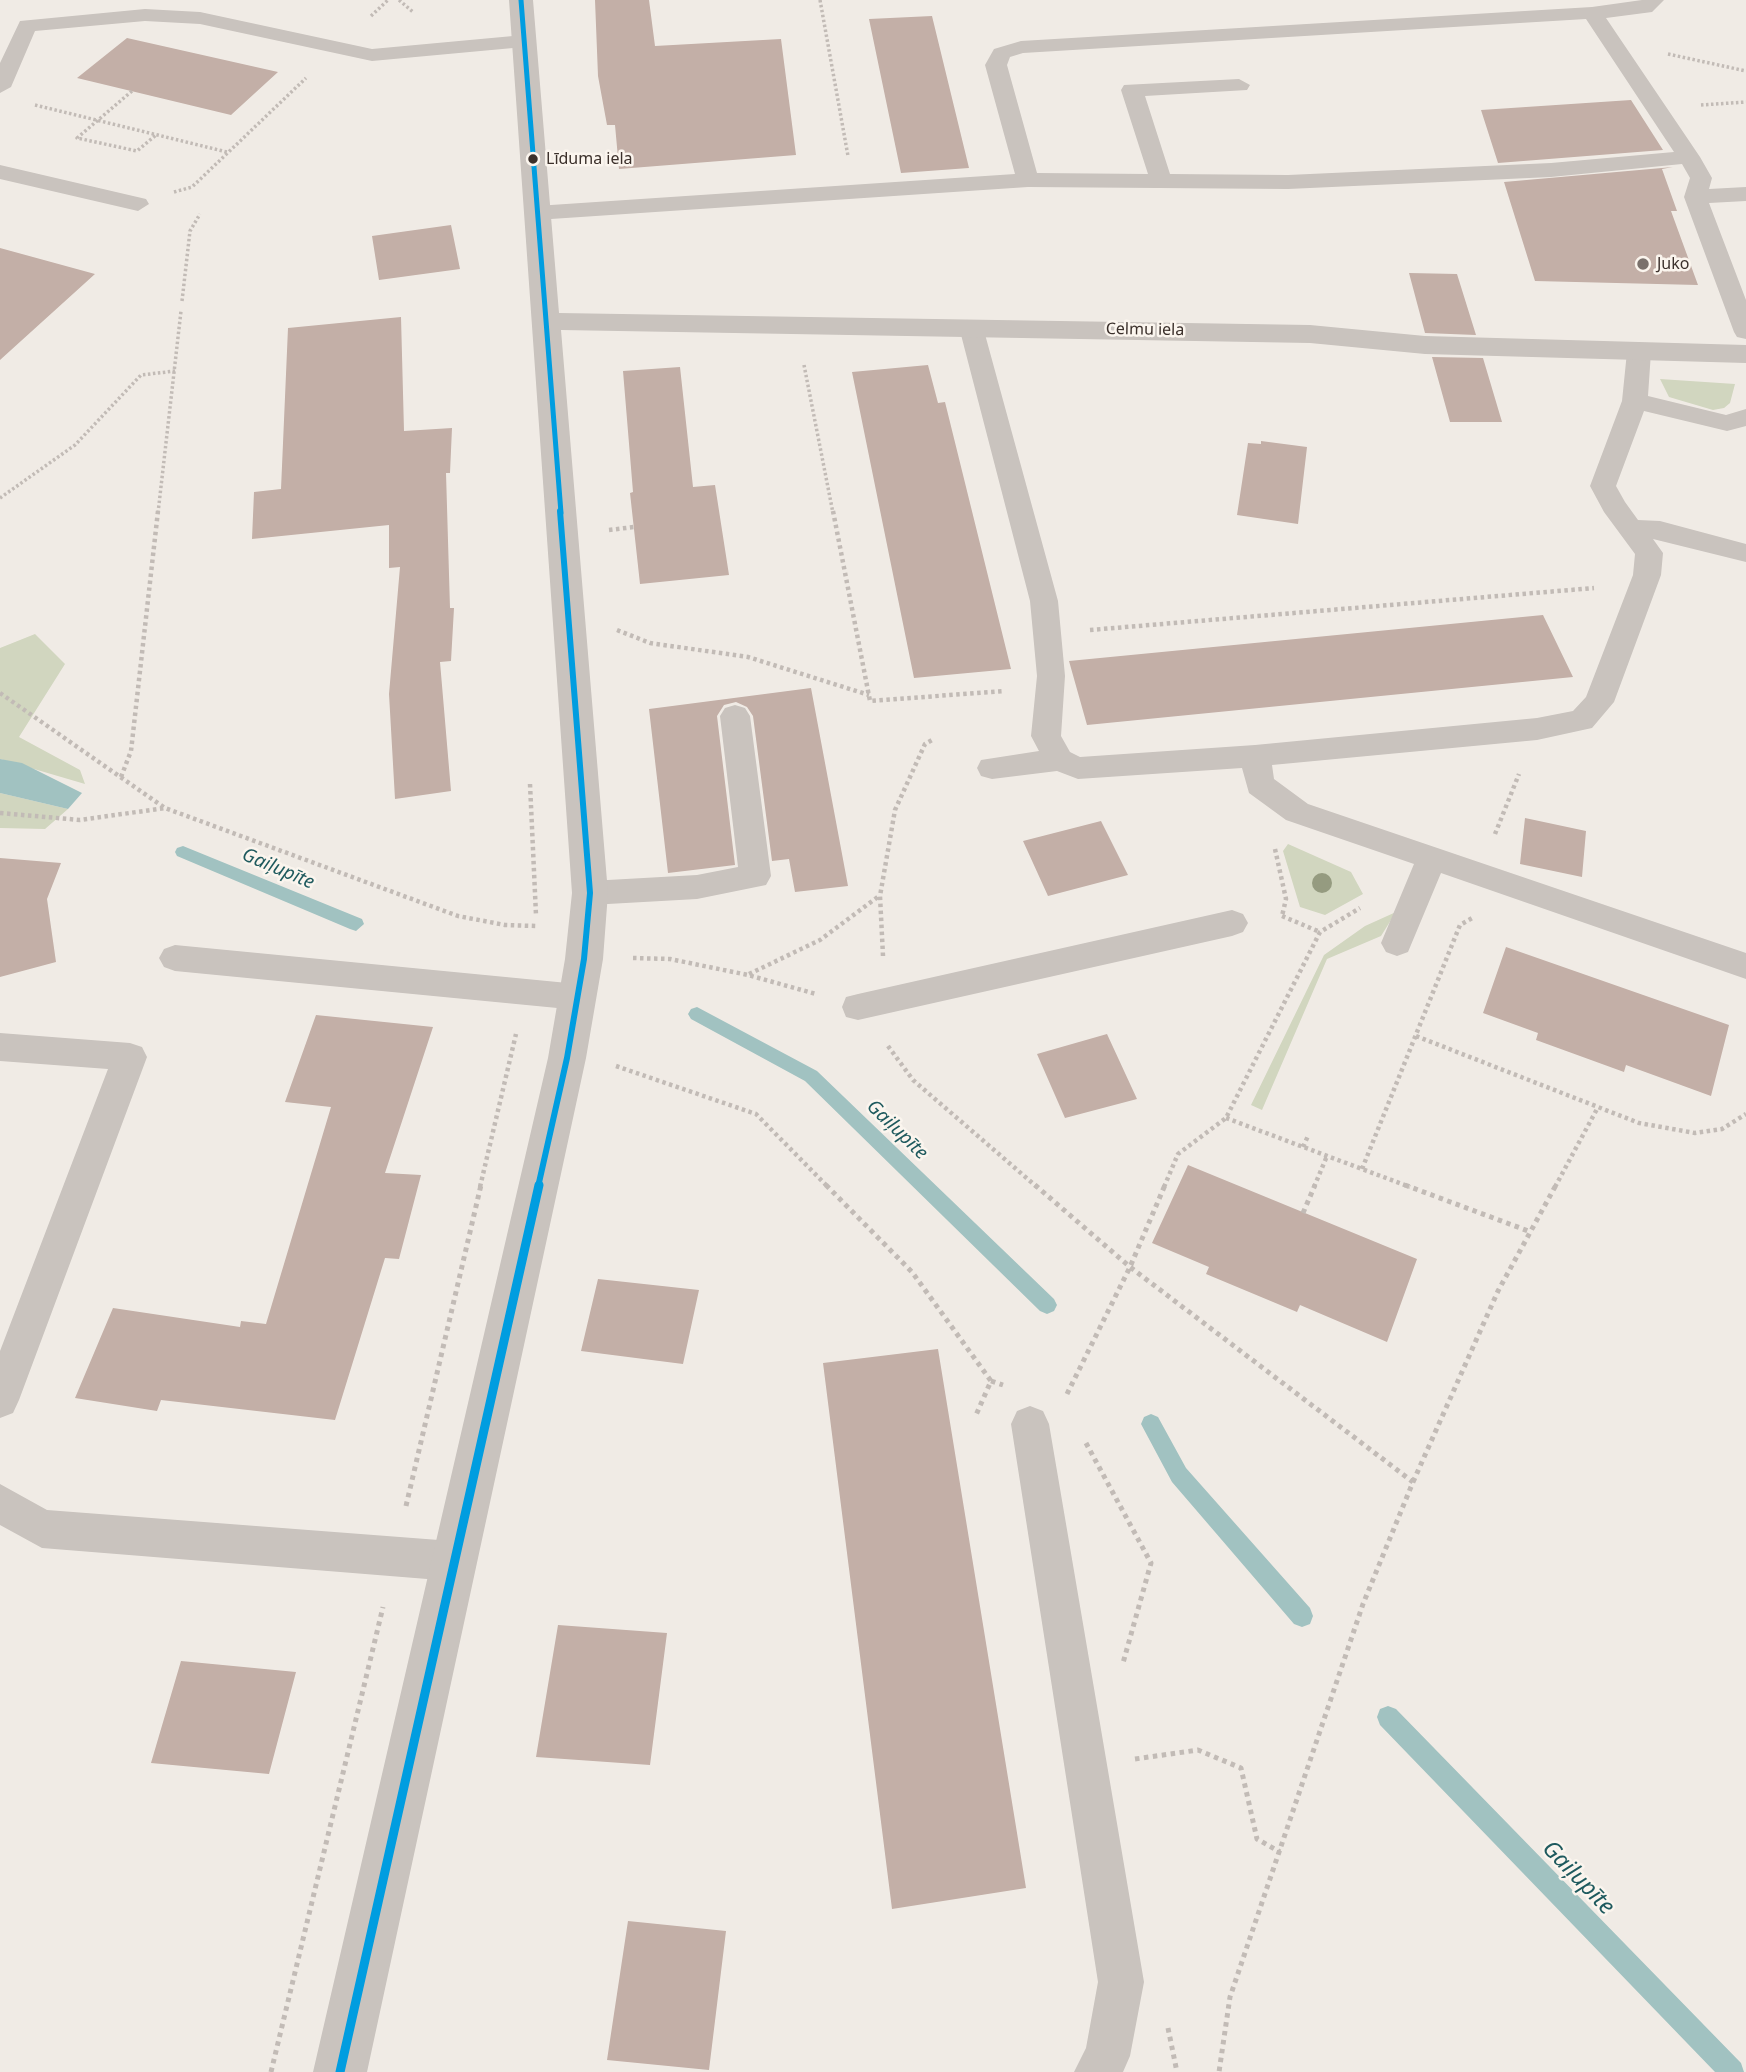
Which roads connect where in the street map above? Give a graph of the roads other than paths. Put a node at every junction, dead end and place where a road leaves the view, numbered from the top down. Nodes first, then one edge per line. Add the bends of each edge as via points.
1 (521, 0) edge
2 (1654, 0) edge
3 (1592, 13) junction
4 (27, 25) junction
5 (0, 31) edge
6 (524, 41) junction
7 (1239, 85) dead end
8 (0, 87) edge
9 (1689, 157) junction
10 (0, 172) edge
11 (1028, 180) junction
12 (1161, 181) junction
13 (1746, 194) edge
14 (1695, 197) junction
15 (138, 204) road end
16 (536, 214) junction
17 (544, 321) junction
18 (971, 327) junction
19 (1746, 332) edge
20 (1639, 352) junction
21 (1746, 354) edge
22 (1635, 401) junction
23 (1746, 417) edge
24 (1630, 529) junction
25 (1746, 552) edge
26 (735, 716) dead end
27 (1255, 756) junction
28 (1059, 760) junction
29 (992, 768) dead end
30 (1432, 858) junction
31 (590, 893) junction
32 (1233, 923) dead end
33 (1397, 943) dead end
34 (176, 958) dead end
35 (1746, 966) edge
36 (578, 996) junction
37 (869, 1004) road end
38 (0, 1047) edge
39 (0, 1401) edge
40 (1047, 1412) road end
41 (0, 1503) edge
42 (452, 1562) junction
43 (340, 2072) edge
44 (1097, 2072) edge

1 - 6 street
2 - 3 lane via 1645,8
3 - 9 lane
3 - 11 lane via 1021,47 1001,53 996,65
4 - 5 lane
4 - 6 lane via 145,15 200,18 372,55
4 - 8 lane
6 - 16 street
7 - 12 lane via 1132,90
9 - 12 lane via 1551,170 1302,182
9 - 14 lane via 1701,178
10 - 15 lane
11 - 12 lane
11 - 16 lane
13 - 14 lane
14 - 19 lane
16 - 17 street
17 - 18 street, Celmu iela
17 - 31 street
18 - 20 street, Celmu iela via 1310,334 1426,345
18 - 28 lane via 1044,601 1051,676 1046,736
20 - 21 street, Celmu iela
20 - 22 lane
22 - 23 lane via 1727,423
22 - 24 lane via 1603,486
24 - 25 lane via 1660,530
24 - 27 lane via 1648,553 1647,576 1599,702 1582,720 1537,729
26 - 31 lane via 755,876 697,887
27 - 28 lane via 1101,769 1078,768
27 - 30 lane via 1260,785 1297,812
28 - 29 lane
30 - 33 lane
30 - 35 lane
31 - 36 street
32 - 37 lane
34 - 36 lane
36 - 42 street
38 - 39 lane via 131,1057
40 - 44 lane via 1121,1982 1107,2056
41 - 42 lane via 42,1529
42 - 43 street

